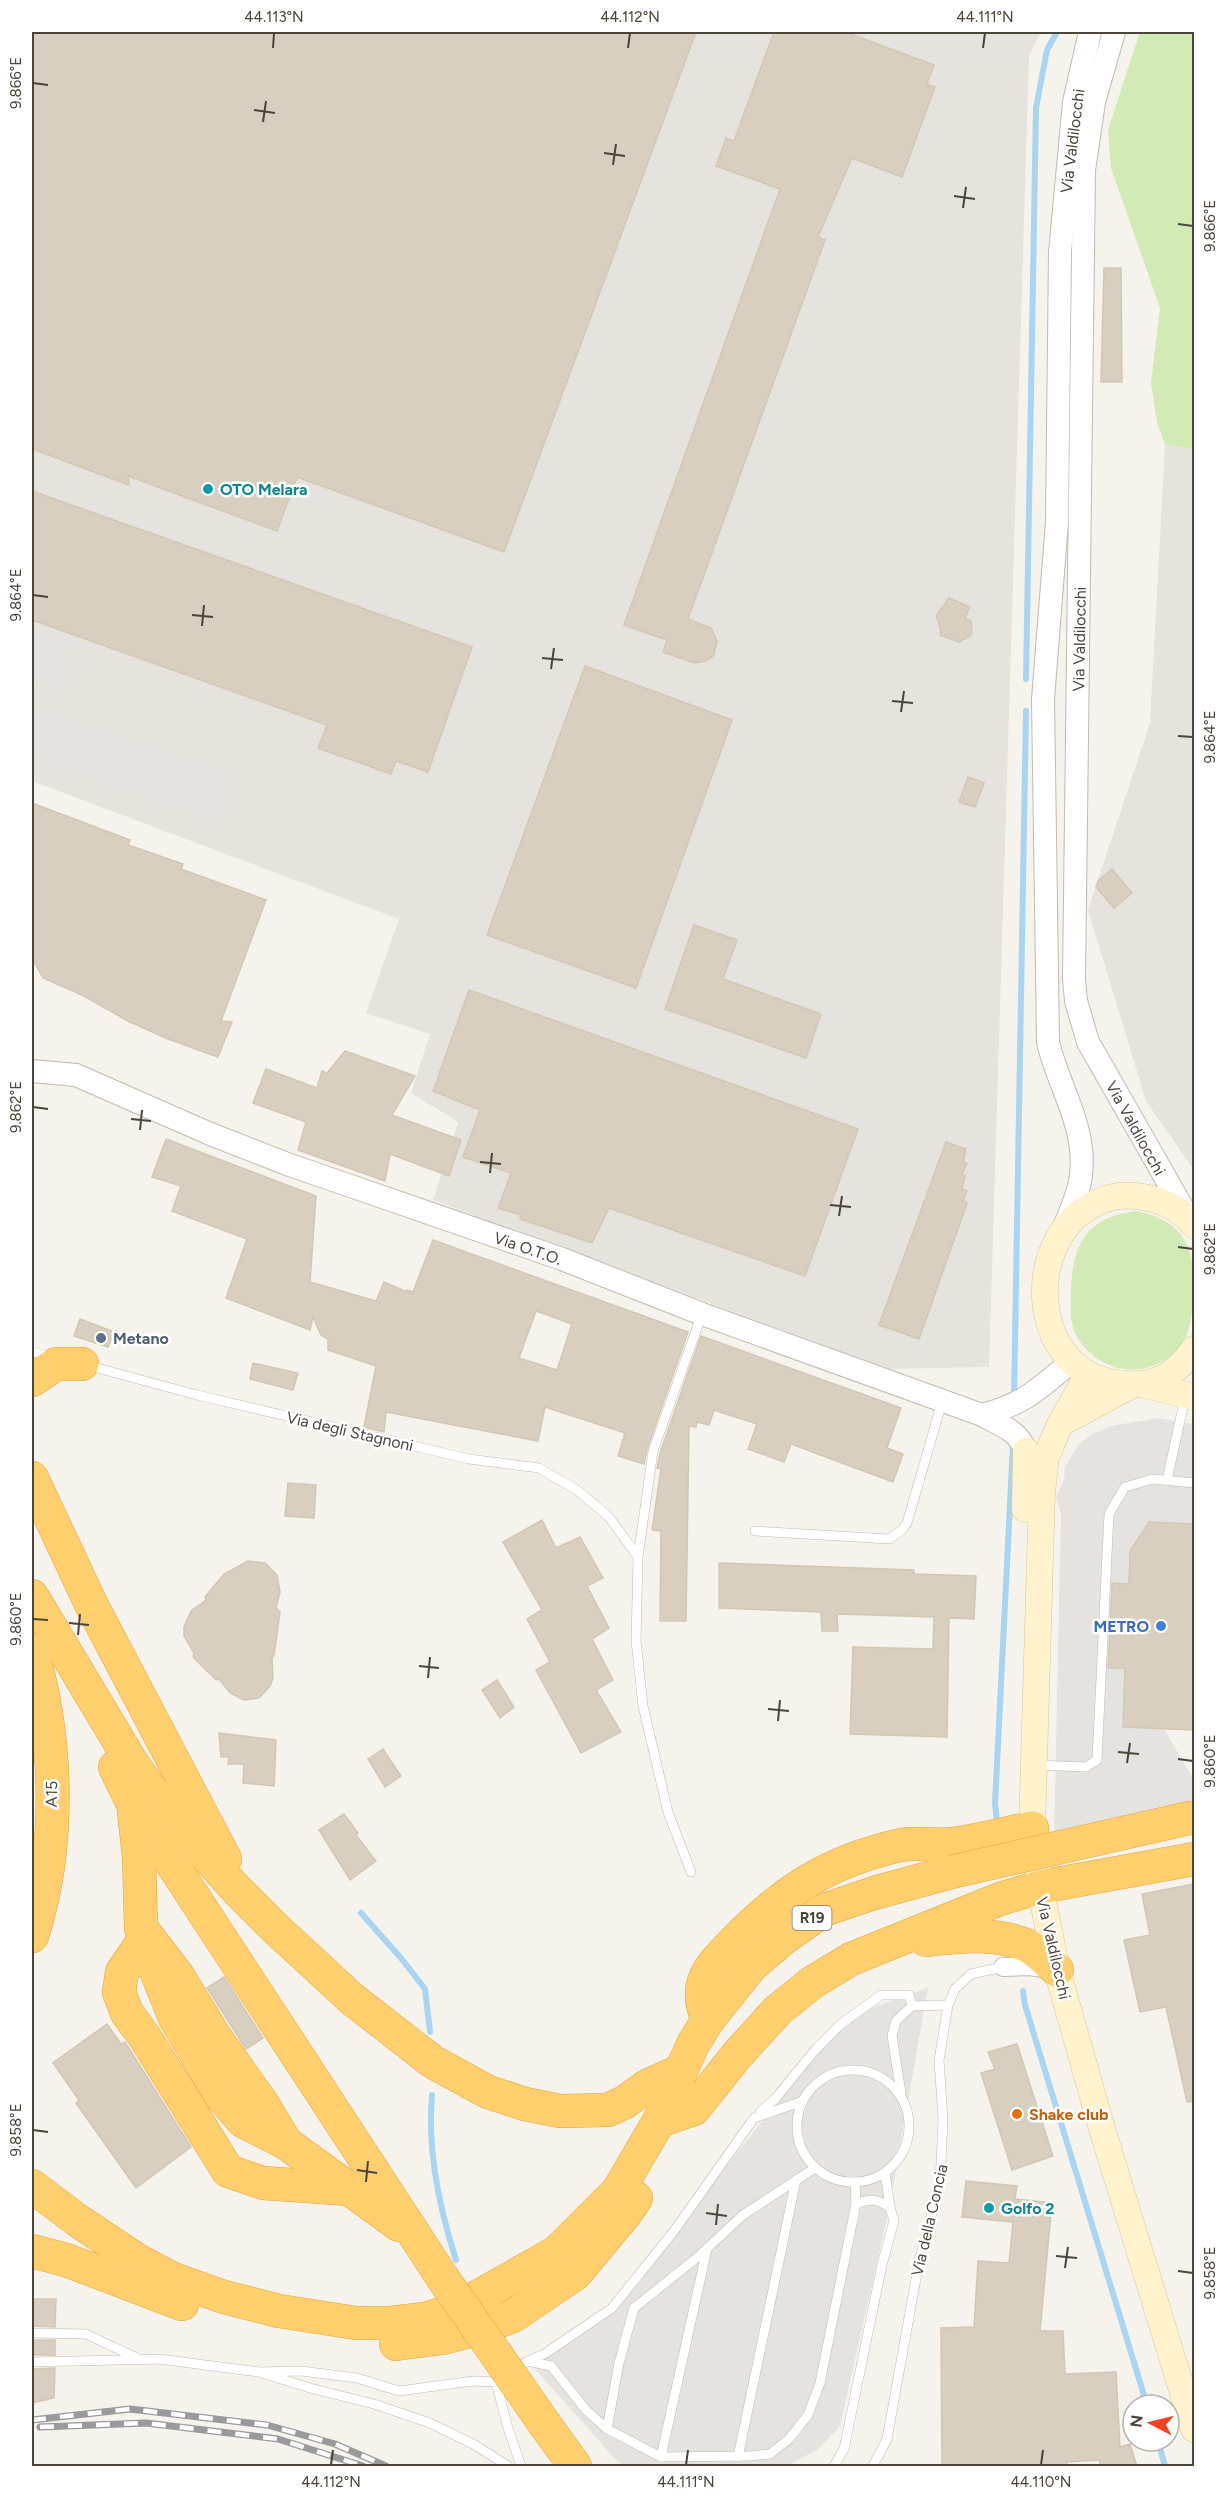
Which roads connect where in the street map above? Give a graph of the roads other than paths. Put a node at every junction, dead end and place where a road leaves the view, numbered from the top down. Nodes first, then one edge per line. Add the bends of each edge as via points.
1 (1090, 32) edge
2 (1114, 32) edge
3 (32, 1060) edge
4 (32, 1071) edge
5 (76, 1076) junction
6 (1192, 1223) edge
7 (1064, 1227) junction
8 (702, 1314) junction
9 (1194, 1349) edge
10 (32, 1352) edge
11 (82, 1364) junction
12 (1080, 1368) junction
13 (32, 1380) edge
14 (1138, 1385) junction
15 (1190, 1396) edge
16 (942, 1402) junction
17 (982, 1415) junction
18 (1060, 1424) junction
19 (1026, 1451) joint
20 (32, 1478) edge
21 (1167, 1480) junction
22 (1194, 1483) edge
23 (755, 1531) dead end
24 (638, 1557) junction
25 (32, 1596) edge
26 (1038, 1614) junction
27 (32, 1651) edge
28 (70, 1662) junction
29 (1034, 1765) junction
30 (133, 1804) junction
31 (1194, 1817) edge
32 (1032, 1828) junction
33 (1186, 1861) edge
34 (691, 1872) dead end
35 (1040, 1887) junction
36 (141, 1925) junction
37 (275, 1928) junction
38 (32, 1936) edge
39 (888, 1944) junction
40 (1003, 1967) joint
41 (1043, 1968) junction
42 (948, 2005) junction
43 (912, 2006) junction
44 (708, 2020) junction
45 (680, 2070) junction
46 (901, 2095) junction
47 (803, 2101) junction
48 (754, 2118) junction
49 (660, 2121) junction
50 (286, 2143) junction
51 (643, 2151) junction
52 (313, 2163) junction
53 (815, 2168) junction
54 (885, 2173) junction
55 (796, 2180) junction
56 (855, 2182) junction
57 (32, 2186) edge
58 (349, 2189) junction
59 (856, 2204) junction
60 (890, 2206) junction
61 (32, 2209) edge
62 (415, 2236) junction
63 (706, 2249) junction
64 (32, 2251) edge
65 (173, 2279) junction
66 (32, 2333) edge
67 (138, 2359) junction
68 (528, 2361) junction
69 (32, 2362) edge
70 (259, 2372) junction
71 (496, 2382) junction
72 (607, 2429) junction
73 (1194, 2429) edge
74 (661, 2457) junction
75 (738, 2457) junction
76 (508, 2466) edge
77 (521, 2466) edge
78 (575, 2466) edge
79 (834, 2466) edge
80 (873, 2466) edge

1 - 7 street, Via Valdilocchi via 1074,102 1060,252 1058,522 1043,695 1048,1042 1077,1125 1083,1157 1077,1196
2 - 6 street, Via Valdilocchi via 1094,102 1084,170 1075,990 1088,1042
3 - 5 street, Via O.T.O.
4 - 5 street, Via O.T.O.
5 - 8 street, Via O.T.O. via 277,1160 562,1259
6 - 7 main road via 1177,1208 1162,1201 1131,1195 1112,1197 1084,1209
7 - 12 main road via 1051,1254 1044,1283 1046,1312 1055,1339
8 - 16 street, Via O.T.O.
8 - 24 lane via 653,1451
9 - 14 main road via 1172,1373
10 - 11 lane, Via degli Stagnoni
11 - 13 highway via 56,1364
11 - 24 lane, Via degli Stagnoni via 469,1459 539,1468 578,1490 609,1517
12 - 14 main road via 1107,1382
12 - 17 street via 1006,1409
12 - 18 main road
14 - 15 main road
14 - 18 main road
15 - 21 lane
16 - 17 street, Via O.T.O.
16 - 23 lane via 907,1524 895,1535 889,1539
17 - 19 street, Via O.T.O. via 1015,1433
18 - 26 main road via 1046,1456
19 - 26 main road, Via Valdilocchi via 1024,1582
20 - 37 highway via 92,1604 225,1859
21 - 22 lane
21 - 29 lane via 1153,1479 1125,1488 1109,1514 1096,1760 1086,1767
24 - 34 lane via 636,1641 643,1706 668,1812
25 - 28 highway
26 - 29 main road, Via Valdilocchi
27 - 38 highway, A15 / A15 via 52,1774 51,1840 41,1908
28 - 30 highway
28 - 37 highway via 165,1811
29 - 32 main road, Via Valdilocchi
30 - 36 highway
30 - 62 highway
31 - 44 highway, R19, bridge via 951,1872 824,1910 751,1966
32 - 35 main road, Via Valdilocchi
32 - 44 highway via 953,1844 904,1845 815,1876 761,1913 715,1961 701,1986 701,2005
33 - 35 highway
35 - 39 highway
35 - 41 main road, Via Valdilocchi
36 - 50 highway
36 - 50 highway via 175,2018 221,2096 243,2121
36 - 52 highway via 186,1965
36 - 58 highway via 122,1972 119,1992 127,2013 228,2171 263,2183
37 - 45 highway via 352,1999 433,2062 506,2099 560,2111 608,2110
39 - 41 highway via 953,1936 987,1937 1027,1946 1042,1956
39 - 49 highway via 831,1969 796,1995 760,2029 694,2109
40 - 41 street
40 - 42 lane, Via della Concia via 971,1974 955,1989
41 - 73 main road, Via Valdilocchi via 1103,2132
42 - 43 lane
42 - 80 lane, Via della Concia via 939,2060 943,2120 940,2182 919,2262 887,2439
43 - 46 lane via 896,2021 892,2036
43 - 48 lane via 909,1995 881,1995 841,2024
44 - 45 highway, R19
45 - 49 highway
46 - 47 lane via 889,2081 873,2072 854,2069 835,2072 818,2081
46 - 54 lane via 909,2111 910,2129 897,2163
47 - 48 lane
47 - 53 lane via 797,2134 803,2152
48 - 68 lane via 674,2231 612,2308
49 - 51 highway
50 - 52 highway
51 - 64 highway via 636,2196 575,2274 513,2316 442,2338 378,2346 321,2342 273,2332
51 - 65 highway via 618,2191 557,2252 454,2310 425,2319 390,2323 323,2319 224,2297
52 - 58 highway
53 - 55 lane
53 - 56 lane via 830,2178
54 - 56 lane
54 - 60 lane
55 - 63 lane via 743,2215
55 - 75 lane
56 - 59 lane
57 - 65 highway via 107,2241
58 - 62 highway
59 - 60 lane via 867,2199
59 - 75 lane via 820,2383 808,2415 789,2439 770,2454
60 - 79 lane via 894,2222 844,2449
61 - 65 highway via 68,2235 129,2269 155,2279
62 - 78 highway, bridge
63 - 72 lane via 634,2307
63 - 74 lane
66 - 67 lane via 86,2334
67 - 69 lane
67 - 70 lane
68 - 71 lane
68 - 72 lane via 550,2366
70 - 71 lane via 357,2378 399,2391 473,2381
70 - 76 lane via 374,2403 430,2423
71 - 77 lane
72 - 74 lane
74 - 75 lane

